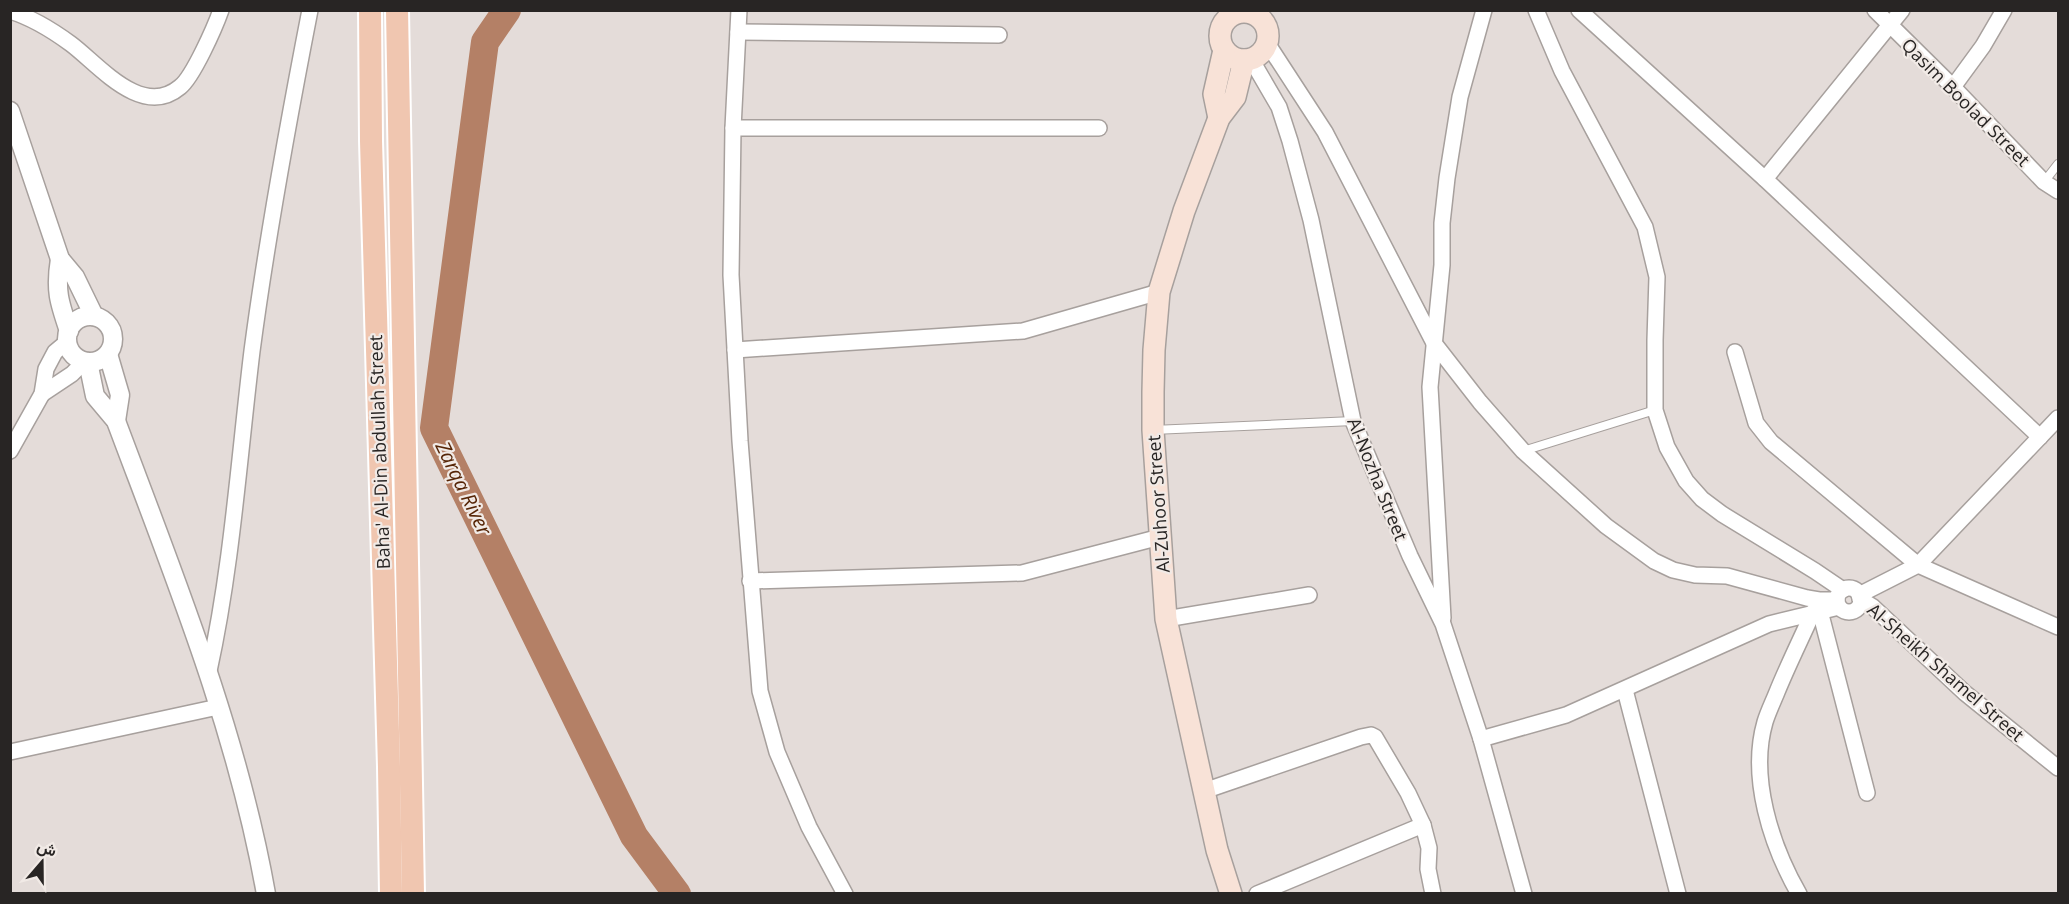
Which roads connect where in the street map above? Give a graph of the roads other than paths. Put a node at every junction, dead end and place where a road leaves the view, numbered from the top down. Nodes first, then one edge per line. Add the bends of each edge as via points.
1 (222, 10) edge
2 (310, 10) edge
3 (370, 10) edge
4 (397, 10) edge
5 (739, 10) edge
6 (1484, 10) edge
7 (1536, 10) edge
8 (1579, 10) edge
9 (1875, 10) edge
10 (1902, 10) edge
11 (10, 11) edge
12 (1998, 13) edge
13 (1257, 14) edge
14 (1223, 16) edge
15 (1889, 24) junction
16 (738, 32) junction
17 (999, 36) dead end
18 (1267, 43) junction
19 (1224, 50) junction
20 (1247, 60) junction
21 (1953, 87) junction
22 (10, 111) edge
23 (1219, 118) junction
24 (733, 128) junction
25 (1100, 128) dead end
26 (2058, 164) edge
27 (1765, 179) junction
28 (2044, 182) junction
29 (2058, 191) edge
30 (60, 259) junction
31 (1159, 292) junction
32 (94, 316) junction
33 (68, 336) junction
34 (1434, 343) junction
35 (735, 350) junction
36 (1735, 352) dead end
37 (108, 354) junction
38 (86, 362) junction
39 (42, 394) junction
40 (1655, 410) junction
41 (2058, 418) edge
42 (117, 421) junction
43 (1353, 421) junction
44 (1153, 430) junction
45 (2040, 437) junction
46 (10, 451) edge
47 (1523, 451) junction
48 (1160, 537) junction
49 (1918, 565) junction
50 (750, 581) junction
51 (1309, 595) dead end
52 (1860, 597) junction
53 (1839, 599) junction
54 (1816, 611) junction
55 (1166, 619) junction
56 (1443, 624) junction
57 (2058, 627) edge
58 (209, 671) junction
59 (1625, 690) junction
60 (218, 706) junction
61 (1481, 739) junction
62 (10, 752) edge
63 (2058, 768) edge
64 (1204, 791) junction
65 (1867, 793) dead end
66 (1424, 825) junction
67 (401, 883) edge
68 (266, 894) edge
69 (845, 894) edge
70 (1231, 894) edge
71 (1257, 894) edge
72 (1434, 894) edge
73 (1524, 894) edge
74 (1678, 894) edge
75 (1799, 894) edge

1 - 11 street via 182,86 162,96 146,97 110,78 40,23
2 - 58 street via 256,328 221,616
3 - 67 main road, Baha' Al-Din abdullah Street via 370,141
4 - 67 main road, Baha' Al-Din abdullah Street via 409,620
5 - 16 street
6 - 34 street via 1460,97 1450,156
7 - 40 street via 1562,71 1651,245 1657,277
8 - 27 street
9 - 15 street, Qasim Boolad Street
10 - 15 street
12 - 21 street
13 - 14 main road
13 - 18 main road via 1267,28
14 - 19 main road via 1220,36
15 - 21 street, Qasim Boolad Street
15 - 27 street
16 - 17 street
16 - 24 street
18 - 20 main road via 1258,56
18 - 34 street via 1325,132
19 - 20 main road via 1236,59
19 - 23 main road, Al-Zuhoor Street via 1214,94
20 - 23 main road, Al-Zuhoor Street via 1235,97
20 - 43 street, Al-Nozha Street via 1279,107 1290,141 1311,220
21 - 28 street, Qasim Boolad Street
22 - 30 street
23 - 31 main road, Al-Zuhoor Street
24 - 25 street
24 - 35 street via 731,275
26 - 28 lane
27 - 45 street
28 - 29 street, Qasim Boolad Street
30 - 32 street via 75,277
30 - 33 street via 56,282
31 - 35 street via 1023,331
31 - 44 main road, Al-Zuhoor Street
32 - 33 street via 74,322
32 - 37 street via 110,326 113,345
33 - 38 street via 70,351
33 - 39 street via 46,369
34 - 47 street
34 - 56 street via 1430,387
35 - 50 street
36 - 49 street via 1756,423 1771,442
37 - 38 street
37 - 42 street via 120,395
38 - 39 street
38 - 42 street via 95,396
39 - 46 street
40 - 47 lane
40 - 53 street via 1667,447 1686,481 1702,499 1830,580
41 - 45 street
42 - 58 street
43 - 44 lane
43 - 56 street, Al-Nozha Street
44 - 48 main road, Al-Zuhoor Street
45 - 49 street
47 - 53 street via 1606,526 1673,570 1727,576 1807,598
48 - 50 street via 1022,573
48 - 55 main road, Al-Zuhoor Street
49 - 52 street
49 - 57 street
50 - 69 street via 760,691 777,752 808,827
51 - 55 street
52 - 53 street via 1850,588
52 - 53 street via 1859,606 1845,612
52 - 63 street, Al-Sheikh Shamel Street via 1965,693
53 - 54 street
54 - 59 street via 1769,624
54 - 65 street
54 - 75 street via 1765,722 1758,762 1764,805
55 - 64 main road, Al-Zuhoor Street
56 - 61 street, Al-Nozha Street
58 - 60 street
59 - 61 street via 1566,715
59 - 74 street
60 - 62 street
60 - 68 street
61 - 73 street, Al-Nozha Street
64 - 66 street via 1371,735
64 - 70 main road, Al-Zuhoor Street
66 - 71 street
66 - 72 street

